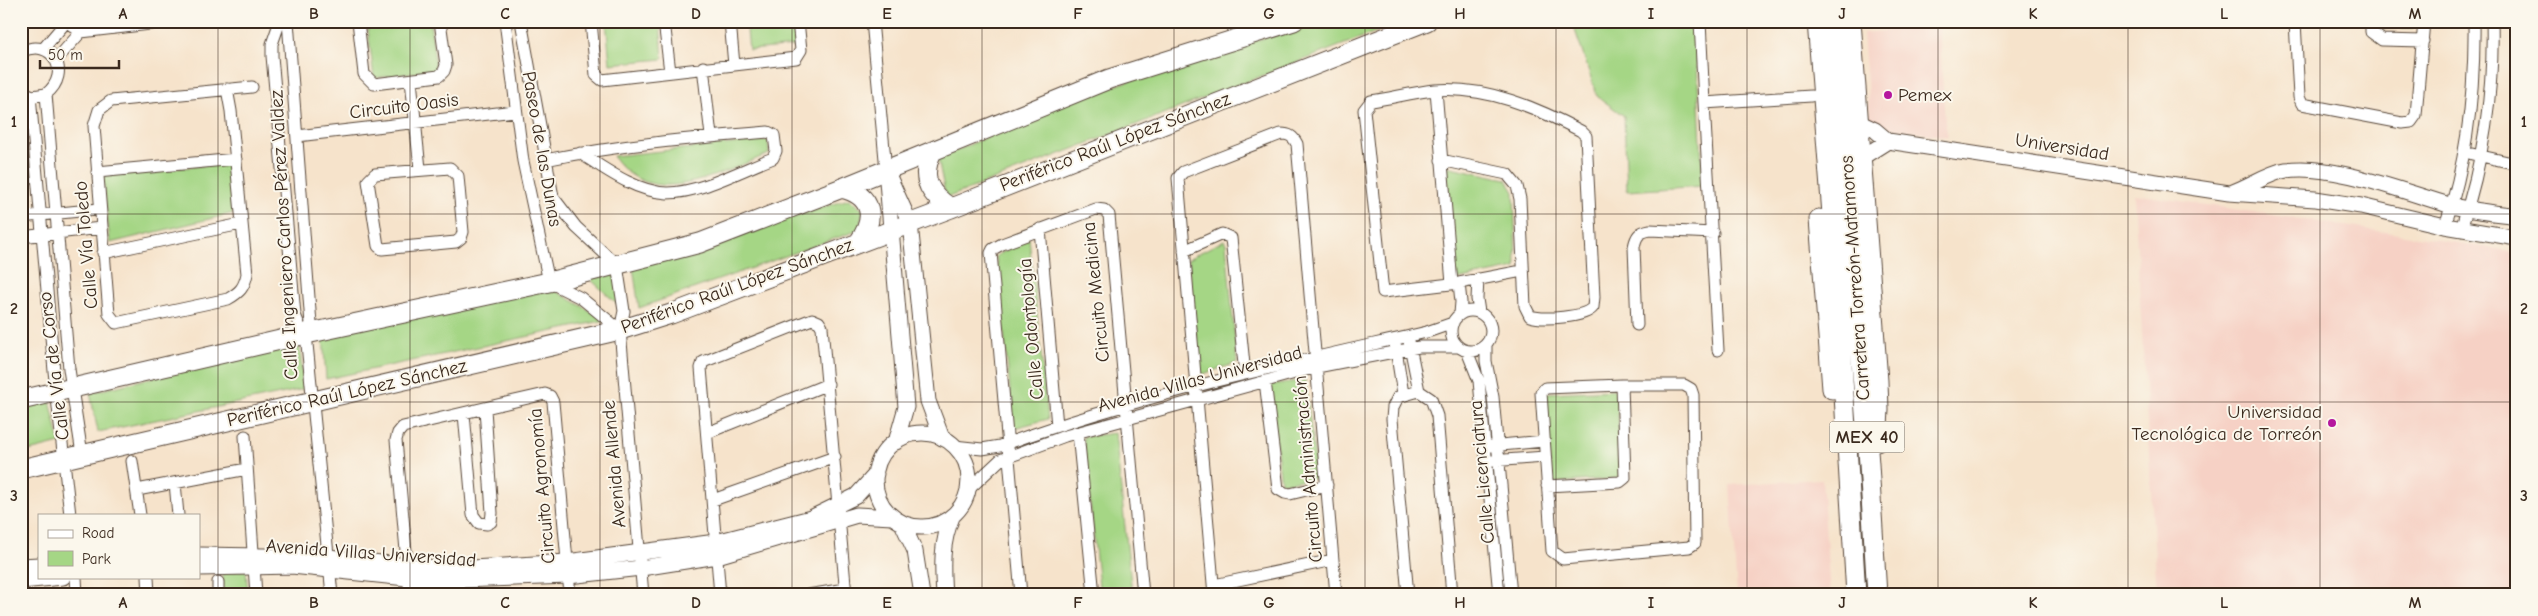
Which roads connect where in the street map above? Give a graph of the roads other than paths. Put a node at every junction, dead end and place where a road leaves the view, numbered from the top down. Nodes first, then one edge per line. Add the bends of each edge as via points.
1 (176, 21) edge
2 (280, 21) edge
3 (288, 21) edge
4 (358, 21) edge
5 (440, 21) edge
6 (591, 21) edge
7 (664, 21) edge
8 (730, 21) edge
9 (798, 21) edge
10 (872, 21) edge
11 (1294, 21) edge
12 (1426, 21) edge
13 (1700, 21) edge
14 (1805, 21) edge
15 (1817, 21) edge
16 (1835, 21) edge
17 (1851, 21) edge
18 (2295, 21) edge
19 (2371, 21) edge
20 (2424, 21) edge
21 (2474, 21) edge
22 (2492, 21) edge
23 (66, 22) edge
24 (153, 22) edge
25 (506, 26) edge
26 (521, 26) edge
27 (81, 32) junction
28 (2423, 41) junction
29 (43, 49) junction
30 (21, 52) edge
31 (56, 60) junction
32 (734, 64) junction
33 (703, 67) junction
34 (670, 72) junction
35 (411, 80) junction
36 (252, 86) dead end
37 (226, 89) junction
38 (1436, 90) junction
39 (26, 93) edge
40 (46, 94) junction
41 (1811, 96) junction
42 (1704, 103) junction
43 (515, 111) junction
44 (415, 122) junction
45 (1858, 122) junction
46 (296, 136) junction
47 (711, 136) junction
48 (1888, 141) junction
49 (580, 152) junction
50 (932, 152) junction
51 (2463, 152) junction
52 (2479, 156) junction
53 (1861, 158) junction
54 (236, 159) junction
55 (545, 160) junction
56 (1441, 160) junction
57 (2517, 164) edge
58 (420, 170) junction
59 (886, 170) junction
60 (97, 172) junction
61 (842, 188) junction
62 (2230, 193) junction
63 (553, 197) junction
64 (531, 203) junction
65 (2452, 206) junction
66 (951, 208) junction
67 (2468, 208) junction
68 (99, 210) junction
69 (56, 214) junction
70 (40, 216) junction
71 (2517, 216) edge
72 (21, 218) edge
73 (910, 223) junction
74 (241, 224) junction
75 (2445, 226) junction
76 (101, 228) junction
77 (1040, 229) junction
78 (2462, 229) junction
79 (890, 231) junction
80 (58, 233) junction
81 (1712, 233) junction
82 (42, 235) junction
83 (21, 237) edge
84 (2517, 238) edge
85 (859, 242) junction
86 (1184, 251) junction
87 (103, 253) junction
88 (617, 265) junction
89 (1522, 271) junction
90 (1478, 279) junction
91 (1846, 279) junction
92 (549, 282) junction
93 (1455, 284) junction
94 (1479, 312) junction
95 (1456, 318) junction
96 (1637, 325) dead end
97 (620, 330) junction
98 (306, 334) junction
99 (1409, 342) junction
100 (1395, 345) junction
101 (1486, 346) junction
102 (1462, 349) junction
103 (1718, 350) dead end
104 (1317, 362) junction
105 (1245, 374) junction
106 (1265, 381) junction
107 (828, 384) junction
108 (1622, 385) junction
109 (1195, 386) junction
110 (63, 390) junction
111 (1419, 391) junction
112 (1403, 394) junction
113 (21, 400) edge
114 (312, 400) junction
115 (1197, 400) junction
116 (1125, 405) junction
117 (485, 409) junction
118 (464, 414) junction
119 (1126, 420) junction
120 (1057, 426) junction
121 (707, 433) junction
122 (1078, 433) junction
123 (245, 436) dead end
124 (1544, 441) junction
125 (896, 442) junction
126 (948, 442) junction
127 (1492, 445) junction
128 (1009, 449) junction
129 (74, 457) junction
130 (835, 457) junction
131 (1545, 457) junction
132 (132, 461) dead end
133 (1493, 461) junction
134 (1869, 464) junction
135 (21, 469) edge
136 (247, 469) junction
137 (876, 474) junction
138 (175, 483) junction
139 (1850, 484) junction
140 (1327, 485) junction
141 (1547, 486) junction
142 (137, 490) junction
143 (968, 490) junction
144 (713, 500) junction
145 (839, 513) junction
146 (70, 514) edge
147 (140, 514) edge
148 (178, 514) edge
149 (952, 517) junction
150 (897, 520) junction
151 (717, 549) junction
152 (200, 555) edge
153 (253, 560) junction
154 (1333, 560) junction
155 (640, 561) junction
156 (329, 563) junction
157 (38, 565) edge
158 (21, 566) edge
159 (200, 568) edge
160 (568, 569) junction
161 (52, 578) edge
162 (76, 578) edge
163 (148, 578) edge
164 (409, 580) edge
165 (21, 581) edge
166 (218, 582) dead end
167 (1214, 590) edge
168 (846, 592) edge
169 (77, 595) edge
170 (149, 595) edge
171 (218, 595) edge
172 (256, 595) edge
173 (332, 595) edge
174 (570, 595) edge
175 (643, 595) edge
176 (720, 595) edge
177 (808, 595) edge
178 (922, 595) edge
179 (944, 595) edge
180 (1021, 595) edge
181 (1094, 595) edge
182 (1143, 595) edge
183 (1336, 595) edge
184 (1408, 595) edge
185 (1452, 595) edge
186 (1499, 595) edge
187 (1511, 595) edge
188 (1856, 595) edge
189 (1877, 595) edge

1 - 24 street
2 - 98 street via 272,44 272,56 295,315
3 - 46 street, Calle Ingeniero Carlos Pérez Valdez
4 - 35 street via 364,74 368,80 374,84
5 - 35 street via 446,65 444,72 439,76
6 - 34 street via 598,79
7 - 34 street
8 - 32 street
9 - 32 street via 800,55 796,58
10 - 59 street
11 - 50 main road via 1109,79
12 - 66 main road, Periférico Raúl López Sánchez
13 - 42 street
14 - 41 main road
15 - 91 main road, MEX 40
16 - 91 main road, Carretera Torreón-Matamoros / MEX 40
17 - 45 main road
18 - 28 street via 2302,104 2402,123 2410,122 2416,116
19 - 28 street via 2371,32 2382,40
20 - 28 street
21 - 51 street via 2471,95
22 - 52 street via 2492,70
23 - 27 street
23 - 29 street
24 - 27 street
25 - 26 street
25 - 43 street, Paseo de las Dunas
26 - 55 street, Paseo de las Dunas
27 - 31 street
29 - 30 street
29 - 31 street
31 - 40 street via 57,82
32 - 33 street
33 - 34 street
33 - 47 street
35 - 44 street
36 - 37 street, Calle Vía Toledo
37 - 54 street, Calle Vía Toledo
37 - 60 street, Calle Vía Toledo via 104,104 95,117 94,126
38 - 56 street
38 - 89 street via 1510,100 1539,110 1586,136 1593,308 1583,314 1530,316 1525,306
38 - 93 street via 1371,101 1364,110 1383,292
39 - 40 street
39 - 70 street, Calle Vía de Corso
40 - 69 street, Calle Vía de Corso
41 - 42 street
41 - 139 main road via 1829,358 1835,410
42 - 81 street
43 - 44 street, Circuito Oasis
43 - 64 street, Paseo de las Dunas
44 - 46 street, Circuito Oasis
44 - 58 street
45 - 48 street, Universidad
45 - 53 main road
46 - 98 street, Calle Ingeniero Carlos Pérez Valdez via 311,324
47 - 49 street
47 - 49 street via 772,133 775,155 703,185 666,193 631,183
48 - 53 street
48 - 62 street, Universidad
49 - 55 street
50 - 59 main road
50 - 66 main road via 925,174 927,184 932,194
51 - 52 street
51 - 65 street
52 - 57 street
52 - 67 street
53 - 134 main road via 1879,410 1876,442
54 - 60 street
54 - 74 street, Calle Vía Toledo
55 - 63 street, Paseo de las Dunas
56 - 89 street via 1507,174 1514,181 1520,199
56 - 93 street
58 - 58 street via 450,168 455,171 463,232 461,238 456,242 382,249 375,241 370,176
59 - 61 main road
59 - 73 street
59 - 79 street
60 - 68 street, Calle Vía Toledo
61 - 85 main road via 858,194 869,208 869,226
61 - 88 main road via 700,243
62 - 65 street via 2279,172 2299,170 2367,180
62 - 75 street, Universidad via 2342,203
63 - 64 street
63 - 88 street, Paseo de las Dunas via 576,227
64 - 92 street, Paseo de las Dunas
65 - 67 street
65 - 75 street
66 - 73 main road, Periférico Raúl López Sánchez
67 - 71 street
67 - 78 street
68 - 69 street
68 - 76 street, Calle Vía Toledo
69 - 70 street
69 - 80 street, Calle Vía de Corso
70 - 72 street
70 - 82 street, Calle Vía de Corso
73 - 79 main road, Periférico Raúl López Sánchez
73 - 126 street via 928,401
74 - 87 street
74 - 87 street, Calle Vía Toledo via 247,274 240,292 228,299 122,323 113,321 109,314
75 - 78 street, Universidad
76 - 80 street
76 - 87 street, Calle Vía Toledo
77 - 116 street, Circuito Medicina via 1096,209 1109,214
77 - 120 street, Calle Odontología
77 - 128 street, Circuito Medicina via 1002,244 992,253
78 - 84 street, Universidad
79 - 85 main road, Periférico Raúl López Sánchez
79 - 125 street via 906,408
80 - 82 street
80 - 110 street, Calle Vía de Corso
81 - 96 street via 1650,230 1636,237
81 - 103 street
82 - 83 street
82 - 110 street, Calle Vía de Corso
85 - 97 main road, Periférico Raúl López Sánchez via 671,314
86 - 104 street, Circuito Administración via 1178,184 1183,172 1281,134 1291,136 1297,144
86 - 105 street via 1222,234 1231,238
86 - 109 street, Circuito Administración
88 - 92 main road
88 - 97 street, Avenida Allende via 624,311
89 - 90 street
90 - 93 street
90 - 94 street via 1476,299
91 - 134 main road, Carretera Torreón-Matamoros / MEX 40
91 - 139 main road, MEX 40
92 - 97 street via 581,298
92 - 98 main road
93 - 95 street via 1461,302
94 - 95 street via 1469,310
94 - 101 street via 1490,323 1491,339
95 - 99 street, Avenida Villas Universidad
95 - 102 street via 1453,340
97 - 114 main road, Periférico Raúl López Sánchez
97 - 155 street, Avenida Allende
98 - 110 main road
98 - 114 street, Calle Ingeniero Carlos Pérez Valdez
99 - 100 street, Avenida Villas Universidad
99 - 102 street, Avenida Villas Universidad
99 - 111 street
100 - 104 street, Avenida Villas Universidad
100 - 112 street
101 - 102 street via 1477,351
101 - 127 street, Calle Licenciatura via 1491,381
102 - 127 street, Calle Licenciatura via 1480,381
104 - 105 street, Avenida Villas Universidad
104 - 106 street, Avenida Villas Universidad
104 - 140 street, Circuito Administración
105 - 109 street, Avenida Villas Universidad
106 - 115 street, Avenida Villas Universidad
106 - 140 street via 1278,489 1290,494
107 - 121 street
107 - 121 street via 822,327 812,319 708,358 701,368
107 - 130 street
108 - 124 street via 1543,389 1540,395
108 - 141 street via 1625,478 1620,482
108 - 141 street via 1684,385 1690,389 1695,543 1689,547 1556,556 1552,551
109 - 115 street, Circuito Administración
109 - 116 street, Avenida Villas Universidad
110 - 113 main road
110 - 129 street, Calle Vía de Corso
110 - 129 street, Calle Vía de Corso
111 - 112 street
111 - 185 street via 1431,399 1437,416
112 - 184 street via 1395,402 1392,419
114 - 129 main road, Periférico Raúl López Sánchez
114 - 156 street, Calle Ingeniero Carlos Pérez Valdez
115 - 119 street, Avenida Villas Universidad
115 - 167 street, Circuito Administración
116 - 119 street, Circuito Medicina
116 - 120 street, Avenida Villas Universidad
117 - 118 street, Circuito Agronomía
117 - 118 street via 492,513 487,524 479,523 473,515
117 - 160 street, Circuito Agronomía via 545,394 552,399
118 - 164 street, Circuito Agronomía via 403,427 398,433 396,440
119 - 122 street, Avenida Villas Universidad
119 - 182 street, Circuito Medicina
120 - 128 street, Avenida Villas Universidad
121 - 144 street
122 - 128 street, Avenida Villas Universidad
122 - 181 street
123 - 136 street
124 - 127 street
124 - 131 street
125 - 126 street via 918,434
125 - 137 street via 881,459
126 - 128 street, Avenida Villas Universidad via 982,449
126 - 143 street via 967,466
127 - 133 street, Calle Licenciatura
128 - 143 street, Avenida Villas Universidad
128 - 180 street, Circuito Medicina
129 - 135 main road, Periférico Raúl López Sánchez
129 - 146 street
130 - 144 street
130 - 145 street
131 - 133 street
131 - 141 street
132 - 142 street
133 - 186 street, Calle Licenciatura
133 - 187 street, Calle Licenciatura
134 - 189 main road, Carretera Torreón-Matamoros / MEX 40
136 - 138 street
136 - 153 street
137 - 145 street, Avenida Villas Universidad
137 - 150 street via 884,508
138 - 142 street
138 - 148 street
139 - 188 main road, MEX 40
140 - 154 street, Circuito Administración
142 - 147 street
143 - 149 street
144 - 151 street
145 - 150 street, Avenida Villas Universidad via 870,514
145 - 151 street, Avenida Villas Universidad via 811,518
145 - 168 street
149 - 150 street via 932,526 920,527
149 - 179 street via 942,552
150 - 178 street via 915,551
151 - 155 street, Avenida Villas Universidad
151 - 176 street
152 - 153 street, Avenida Villas Universidad
153 - 156 street, Avenida Villas Universidad
153 - 159 street, Avenida Villas Universidad
153 - 172 street
154 - 167 street
154 - 183 street, Circuito Administración
155 - 160 street, Avenida Villas Universidad
155 - 175 street, Avenida Allende
156 - 164 street, Avenida Villas Universidad
156 - 173 street, Calle Ingeniero Carlos Pérez Valdez
157 - 158 street
160 - 164 street, Avenida Villas Universidad via 457,569
160 - 174 street, Circuito Agronomía
161 - 165 street
162 - 169 street
163 - 170 street
166 - 171 street
168 - 177 street

